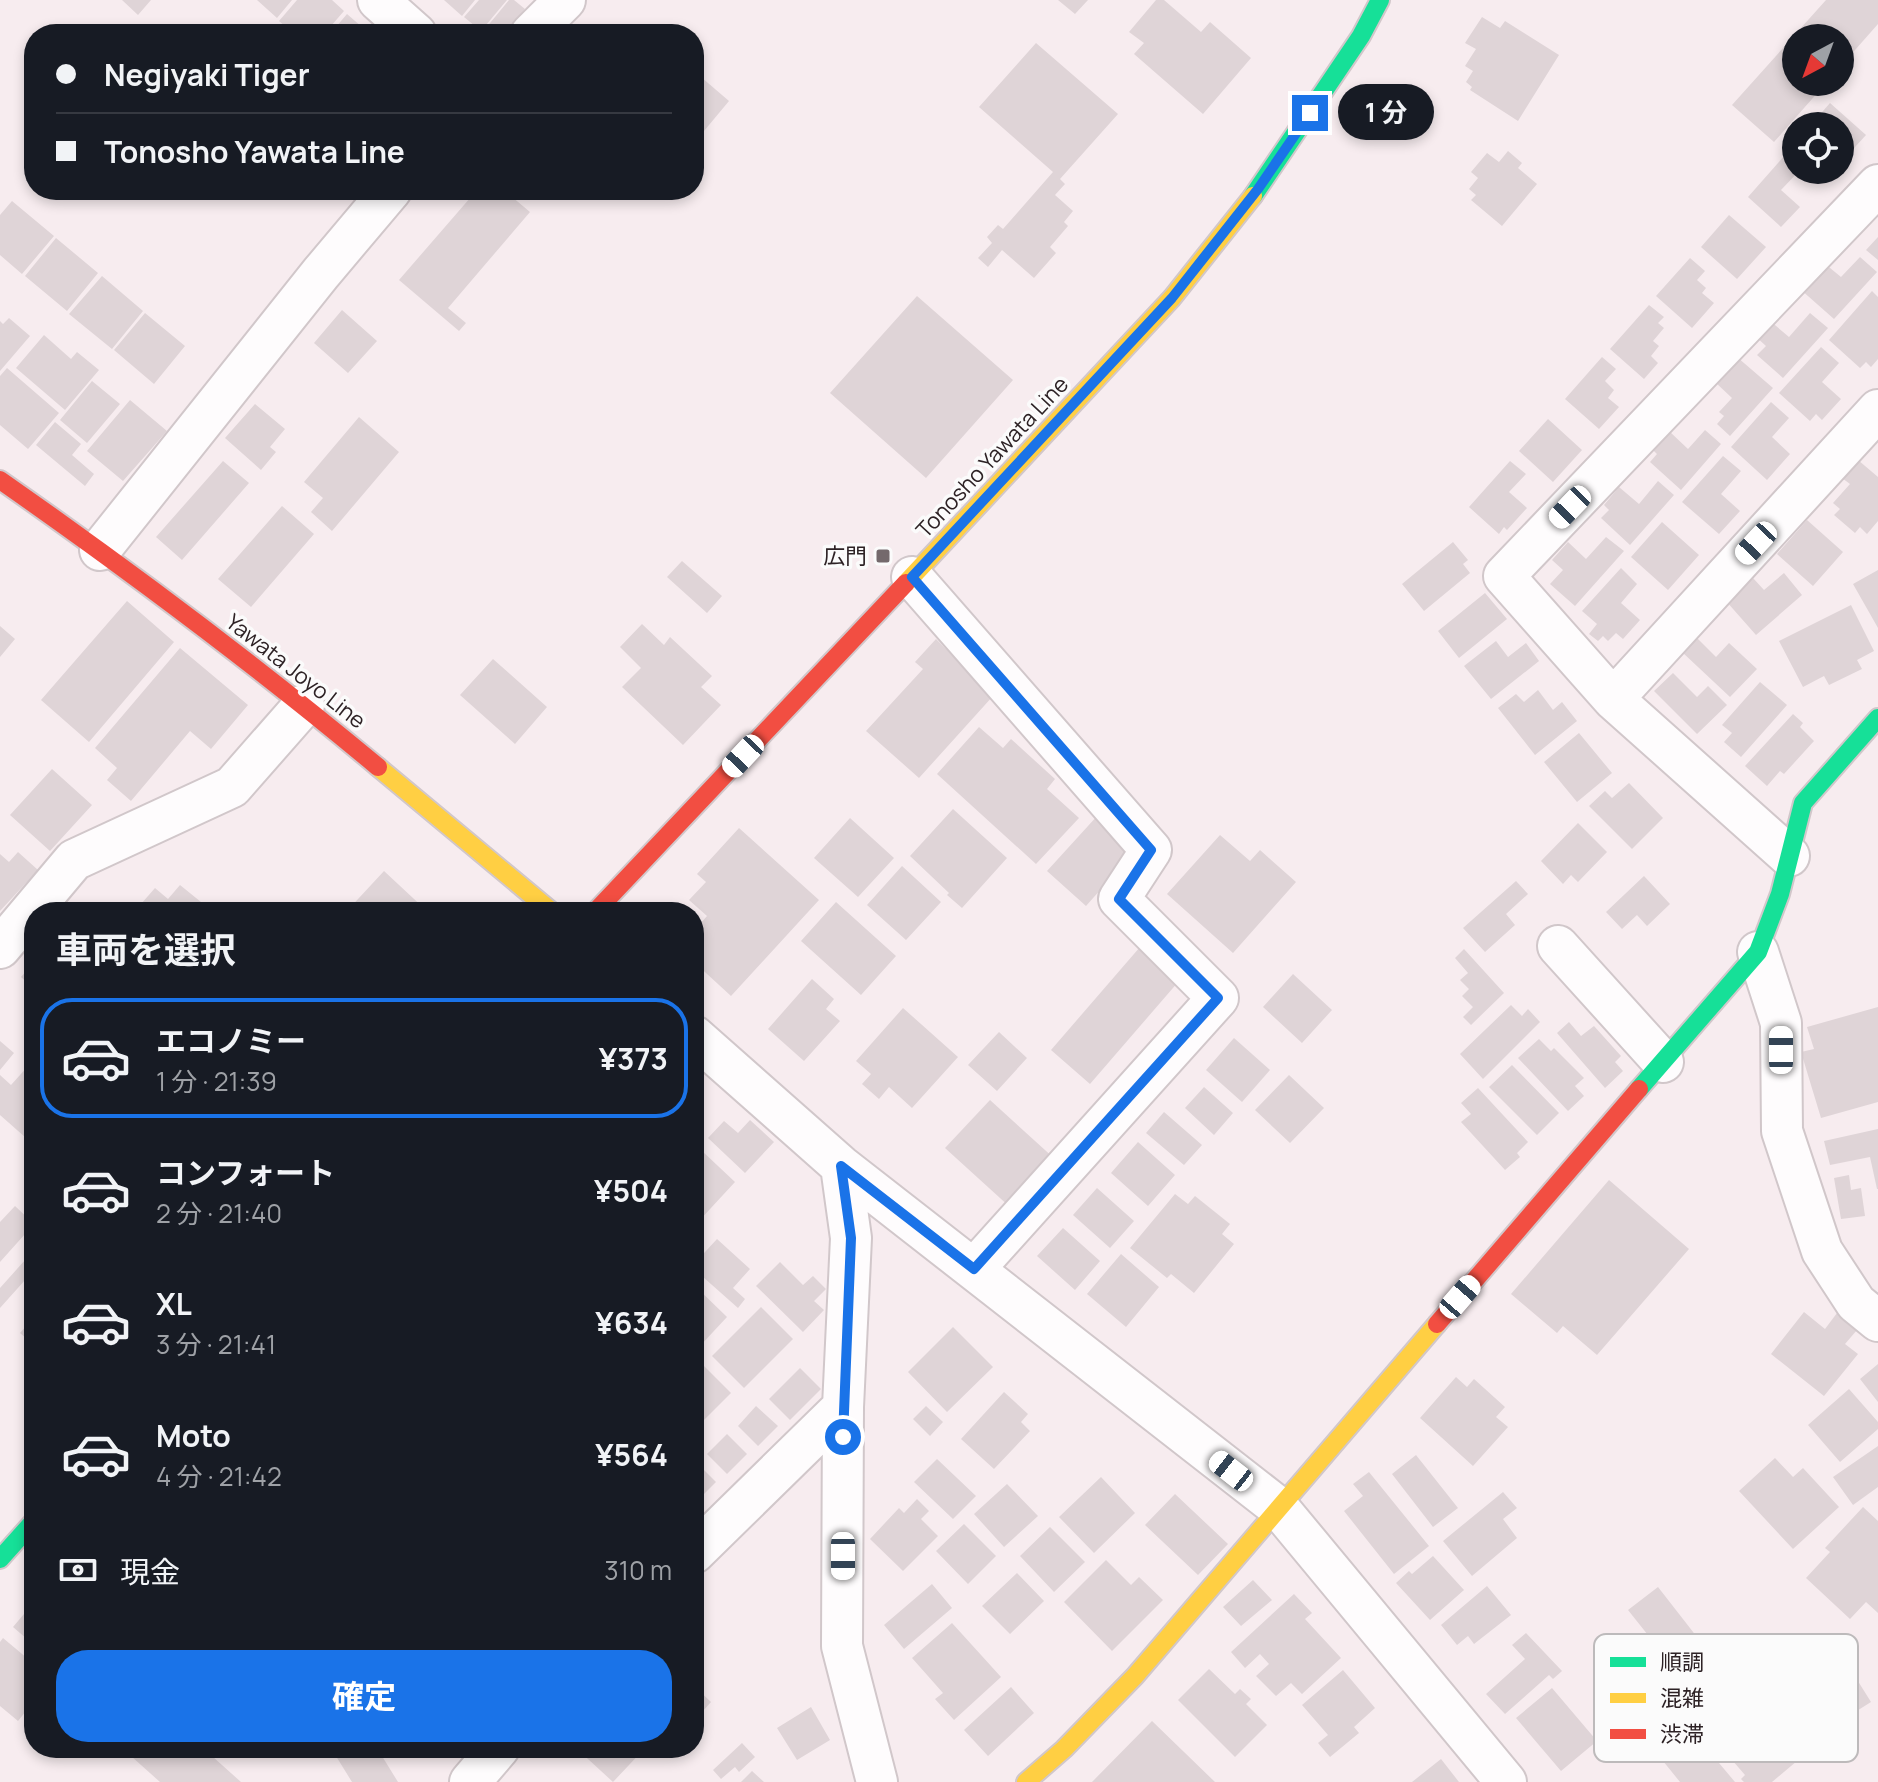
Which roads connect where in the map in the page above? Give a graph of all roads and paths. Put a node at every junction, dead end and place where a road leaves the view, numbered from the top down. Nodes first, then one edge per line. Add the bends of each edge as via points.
1 (378, 0) edge
2 (565, 0) edge
3 (1380, 0) edge
4 (405, 24) edge
5 (541, 24) edge
6 (1878, 185) edge
7 (383, 200) edge
8 (1878, 410) edge
9 (0, 480) edge
10 (100, 550) junction
11 (912, 577) junction
12 (1613, 699) junction
13 (304, 705) junction
14 (1878, 718) edge
15 (1789, 856) junction
16 (39, 902) edge
17 (540, 902) edge
18 (604, 902) edge
19 (24, 919) edge
20 (1558, 946) dead end
21 (0, 948) edge
22 (1758, 952) junction
23 (704, 1045) edge
24 (1663, 1062) junction
25 (841, 1166) junction
26 (974, 1269) junction
27 (1878, 1321) edge
28 (843, 1407) junction
29 (1278, 1507) junction
30 (24, 1532) edge
31 (704, 1543) edge
32 (0, 1559) edge
33 (490, 1758) edge
34 (470, 1782) edge
35 (877, 1782) edge
36 (1026, 1782) edge
37 (1506, 1782) edge

1 - 4 street
2 - 5 street
3 - 11 main road, Tonosho Yawata Line via 1258,189 1172,298
6 - 12 street via 1504,576
7 - 10 street
8 - 12 street
9 - 10 main road, Yawata Joyo Line
10 - 13 main road, Yawata Joyo Line
11 - 18 main road, Tonosho Yawata Line
11 - 26 street via 1151,850 1119,899 1218,998
12 - 15 street
13 - 16 street via 232,787 74,860
13 - 17 main road, Yawata Joyo Line
14 - 15 main road via 1803,803
15 - 22 main road
19 - 21 street
20 - 24 street
22 - 24 main road
22 - 27 street via 1781,1023 1782,1131 1822,1251 1856,1303
23 - 25 street
24 - 29 main road
25 - 26 street
25 - 28 street via 851,1238
26 - 29 street
28 - 31 street
28 - 35 street via 842,1646
29 - 36 main road via 1145,1667
29 - 37 street
30 - 32 main road
33 - 34 street

